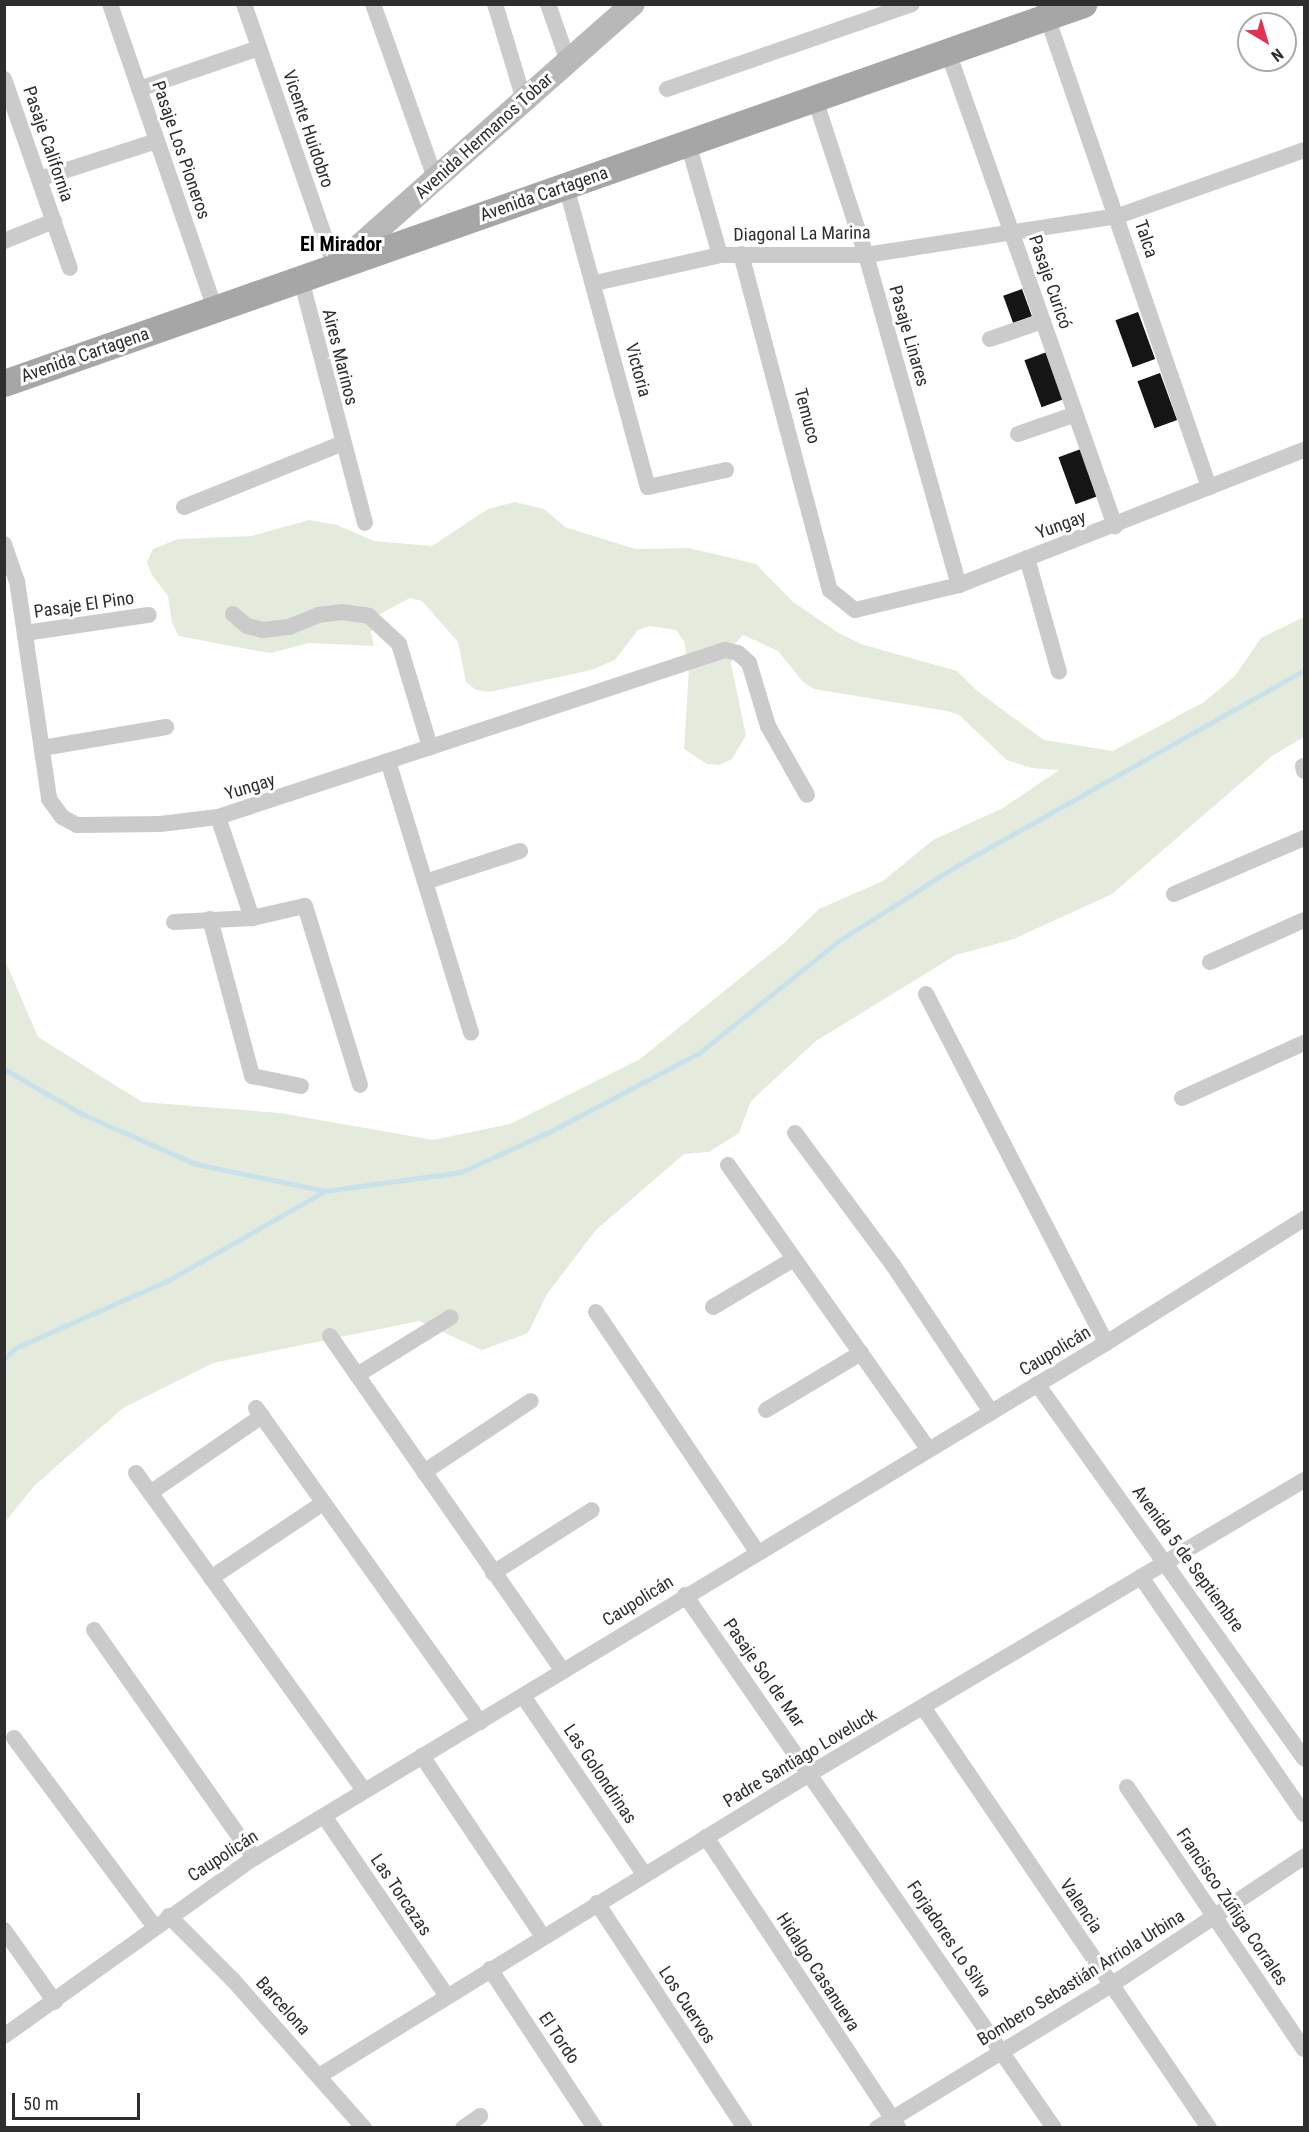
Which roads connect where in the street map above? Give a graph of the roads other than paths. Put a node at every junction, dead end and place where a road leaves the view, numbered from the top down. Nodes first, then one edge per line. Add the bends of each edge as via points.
1 (110, 4) edge
2 (244, 4) edge
3 (373, 4) edge
4 (495, 4) edge
5 (548, 4) edge
6 (633, 4) edge
7 (912, 4) edge
8 (1083, 4) edge
9 (1045, 11) edge
10 (259, 48) junction
11 (948, 52) junction
12 (568, 61) junction
13 (4, 79) edge
14 (139, 89) junction
15 (667, 89) dead end
16 (815, 99) junction
17 (524, 100) junction
18 (157, 141) junction
19 (688, 143) junction
20 (1305, 150) edge
21 (39, 179) junction
22 (436, 181) junction
23 (566, 186) junction
24 (1118, 216) junction
25 (54, 221) junction
26 (1012, 233) junction
27 (4, 241) edge
28 (741, 254) junction
29 (720, 255) junction
30 (866, 255) junction
31 (335, 267) junction
32 (70, 268) dead end
33 (301, 279) junction
34 (595, 283) junction
35 (215, 309) junction
36 (1043, 321) junction
37 (990, 339) dead end
38 (4, 383) edge
39 (1076, 414) junction
40 (1018, 434) dead end
41 (341, 444) junction
42 (1305, 450) edge
43 (726, 470) dead end
44 (1209, 487) junction
45 (184, 507) dead end
46 (365, 523) dead end
47 (1115, 526) junction
48 (4, 544) edge
49 (1028, 558) junction
50 (959, 585) junction
51 (830, 590) joint
52 (233, 614) dead end
53 (149, 615) dead end
54 (25, 633) junction
55 (1059, 672) dead end
56 (166, 727) dead end
57 (430, 747) junction
58 (42, 748) junction
59 (388, 761) junction
60 (807, 795) dead end
61 (218, 816) junction
62 (1305, 838) edge
63 (520, 851) dead end
64 (425, 882) junction
65 (1174, 894) dead end
66 (252, 918) junction
67 (210, 920) junction
68 (1305, 920) edge
69 (174, 922) dead end
70 (1210, 962) dead end
71 (926, 994) dead end
72 (471, 1033) dead end
73 (1305, 1043) edge
74 (360, 1085) dead end
75 (301, 1086) dead end
76 (1182, 1098) dead end
77 (795, 1133) dead end
78 (728, 1165) dead end
79 (1305, 1219) edge
80 (794, 1259) junction
81 (713, 1307) dead end
82 (596, 1312) dead end
83 (451, 1317) dead end
84 (330, 1336) dead end
85 (1107, 1343) junction
86 (861, 1353) junction
87 (357, 1375) junction
88 (1037, 1384) junction
89 (531, 1401) dead end
90 (766, 1410) dead end
91 (991, 1412) junction
92 (928, 1449) junction
93 (136, 1473) dead end
94 (424, 1473) junction
95 (1305, 1480) edge
96 (150, 1493) junction
97 (323, 1503) junction
98 (592, 1510) dead end
99 (758, 1553) junction
100 (1166, 1562) junction
101 (493, 1573) junction
102 (1141, 1577) junction
103 (211, 1578) junction
104 (685, 1595) junction
105 (94, 1630) dead end
106 (563, 1671) junction
107 (523, 1696) junction
108 (923, 1707) junction
109 (480, 1722) junction
110 (14, 1738) dead end
111 (422, 1756) junction
112 (1305, 1758) edge
113 (811, 1773) junction
114 (1127, 1787) dead end
115 (364, 1790) junction
116 (1305, 1814) edge
117 (324, 1816) junction
118 (706, 1837) junction
119 (1305, 1857) edge
120 (254, 1858) junction
121 (644, 1874) junction
122 (597, 1903) junction
123 (169, 1916) junction
124 (1215, 1917) junction
125 (154, 1927) junction
126 (4, 1930) edge
127 (543, 1937) junction
128 (490, 1970) junction
129 (1111, 1985) junction
130 (447, 1996) junction
131 (55, 2002) junction
132 (4, 2037) edge
133 (1305, 2049) edge
134 (1002, 2052) junction
135 (320, 2076) junction
136 (480, 2116) dead end
137 (895, 2123) edge
138 (364, 2127) edge
139 (463, 2127) edge
140 (595, 2127) edge
141 (745, 2127) edge
142 (877, 2127) edge
143 (1054, 2127) edge
144 (1209, 2127) edge

1 - 14 street, Pasaje Los Pioneros
2 - 10 street, Vicente Huidobro
3 - 22 street
4 - 17 street
5 - 12 street
6 - 12 street, Avenida Hermanos Tobar
7 - 15 street
8 - 9 main road, Avenida Cartagena
9 - 11 main road, Avenida Cartagena
9 - 24 street, Talca
10 - 14 street
10 - 31 street, Vicente Huidobro
11 - 16 main road, Avenida Cartagena
11 - 26 street, Pasaje Curicó
12 - 17 street, Avenida Hermanos Tobar
13 - 21 street, Pasaje California
14 - 18 street, Pasaje Los Pioneros
16 - 19 main road, Avenida Cartagena
16 - 30 street, Pasaje Linares
17 - 22 street, Avenida Hermanos Tobar
18 - 21 street
18 - 35 street, Pasaje Los Pioneros
19 - 23 main road, Avenida Cartagena
19 - 29 street
20 - 24 street, Diagonal La Marina
21 - 25 street, Pasaje California
22 - 31 street, Avenida Hermanos Tobar
23 - 31 main road, Avenida Cartagena
23 - 34 street, Victoria
24 - 26 street, Diagonal La Marina
24 - 44 street, Talca
25 - 27 street, Pasaje California
25 - 32 street, Pasaje California
26 - 30 street, Diagonal La Marina
26 - 36 street, Pasaje Curicó
28 - 29 street, Diagonal La Marina
28 - 30 street, Diagonal La Marina
28 - 51 street, Temuco
29 - 34 street, Diagonal La Marina
30 - 50 street, Pasaje Linares
31 - 33 main road, Avenida Cartagena
33 - 35 main road, Avenida Cartagena
33 - 41 street, Aires Marinos
34 - 43 street, Victoria via 648,487
35 - 38 main road, Avenida Cartagena
36 - 37 street
36 - 39 street, Pasaje Curicó
39 - 40 street
39 - 47 street, Pasaje Curicó
41 - 45 street
41 - 46 street, Aires Marinos
42 - 44 street, Yungay
44 - 47 street, Yungay
47 - 49 street, Yungay
48 - 54 street, Yungay via 17,581
49 - 50 street, Yungay
49 - 55 street
50 - 51 street, Yungay via 855,610
52 - 57 street via 247,626 263,630 289,627 318,615 342,612 369,616 399,644
53 - 54 street, Pasaje El Pino
54 - 58 street, Yungay
56 - 58 street
57 - 59 street, Yungay
57 - 60 street, Yungay via 711,654 732,651 749,663 768,726
58 - 61 street, Yungay via 49,799 62,817 77,825 160,824
59 - 61 street, Yungay
59 - 64 street
61 - 66 street
62 - 65 street
63 - 64 street
64 - 72 street
66 - 67 street
66 - 74 street via 305,906
67 - 69 street
67 - 75 street via 252,1076
68 - 70 street
71 - 85 street
73 - 76 street
77 - 91 street via 893,1265
78 - 80 street
79 - 85 street, Caupolicán
80 - 81 street
80 - 86 street
82 - 99 street
83 - 87 street
84 - 87 street
85 - 88 street, Caupolicán
86 - 90 street
86 - 92 street
87 - 94 street
88 - 91 street, Caupolicán
88 - 100 street, Avenida 5 de Septiembre
89 - 94 street
91 - 92 street, Caupolicán
92 - 99 street, Caupolicán
93 - 96 street
94 - 101 street
95 - 100 street, Padre Santiago Loveluck
96 - 97 street via 259,1412
96 - 103 street
97 - 103 street
97 - 109 street
98 - 101 street
99 - 104 street, Caupolicán
100 - 102 street, Padre Santiago Loveluck
100 - 112 street, Avenida 5 de Septiembre
101 - 106 street
102 - 108 street, Padre Santiago Loveluck
102 - 116 street
103 - 115 street
104 - 106 street, Caupolicán
104 - 113 street, Pasaje Sol de Mar
105 - 120 street
106 - 107 street, Caupolicán
107 - 109 street, Caupolicán
107 - 121 street, Las Golondrinas
108 - 113 street, Padre Santiago Loveluck
108 - 129 street, Valencia
109 - 111 street, Caupolicán
110 - 125 street
111 - 115 street, Caupolicán
111 - 127 street
113 - 118 street, Padre Santiago Loveluck
113 - 134 street, Forjadores Lo Silva
114 - 124 street, Francisco Zúñiga Corrales
115 - 117 street, Caupolicán
117 - 120 street, Caupolicán
117 - 130 street, Las Torcazas
118 - 121 street, Padre Santiago Loveluck
118 - 137 street, Hidalgo Casanueva
119 - 124 street, Bombero Sebastián Arriola Urbina
120 - 123 street, Caupolicán
121 - 122 street, Padre Santiago Loveluck
122 - 127 street, Padre Santiago Loveluck
122 - 141 street, Los Cuervos
123 - 125 street, Caupolicán
123 - 135 street, Barcelona
124 - 129 street, Bombero Sebastián Arriola Urbina
124 - 133 street, Francisco Zúñiga Corrales
125 - 131 street, Caupolicán
126 - 131 street
127 - 128 street, Padre Santiago Loveluck
128 - 130 street, Padre Santiago Loveluck
128 - 140 street, El Tordo
129 - 134 street, Bombero Sebastián Arriola Urbina
129 - 144 street, Valencia
130 - 135 street, Padre Santiago Loveluck
131 - 132 street, Caupolicán
134 - 137 street, Bombero Sebastián Arriola Urbina
134 - 143 street, Forjadores Lo Silva
135 - 138 street, Barcelona
136 - 139 street
137 - 142 street, Bombero Sebastián Arriola Urbina

